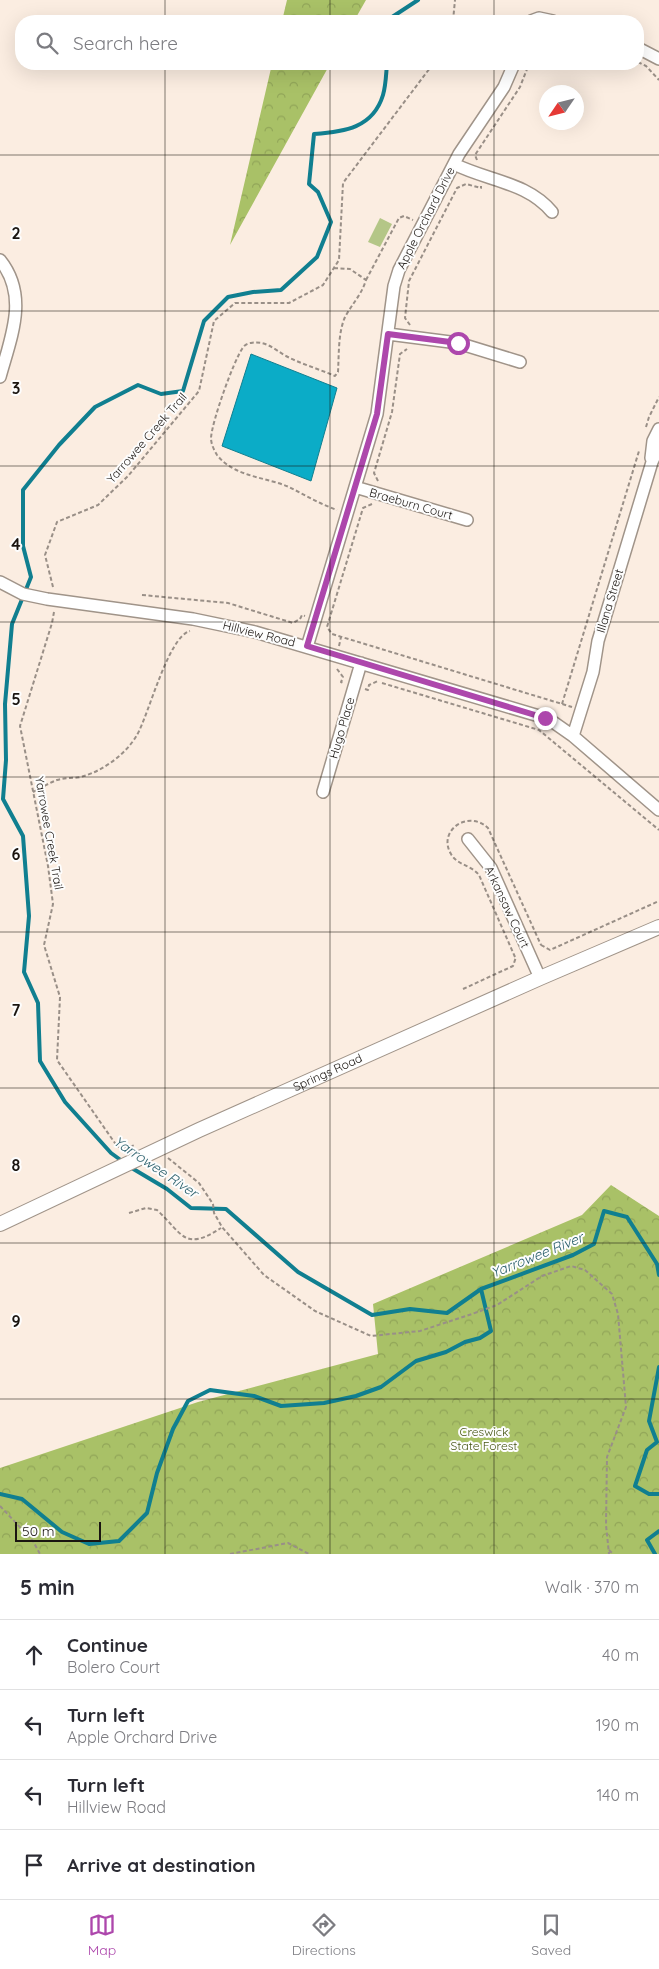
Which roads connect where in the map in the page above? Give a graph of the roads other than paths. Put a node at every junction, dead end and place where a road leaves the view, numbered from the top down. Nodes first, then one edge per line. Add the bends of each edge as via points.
1 (644, 51) edge
2 (659, 59) edge
3 (511, 70) edge
4 (454, 164) junction
5 (552, 212) dead end
6 (0, 260) edge
7 (388, 334) junction
8 (520, 362) dead end
9 (0, 377) edge
10 (659, 429) edge
11 (659, 447) edge
12 (650, 468) junction
13 (355, 487) junction
14 (467, 520) dead end
15 (0, 582) edge
16 (307, 646) junction
17 (361, 663) junction
18 (573, 736) junction
19 (323, 792) dead end
20 (659, 810) edge
21 (468, 840) dead end
22 (659, 927) edge
23 (540, 978) junction
24 (0, 1224) edge

1 - 2 street
3 - 4 street, Apple Orchard Drive via 504,87
4 - 5 street via 531,192
4 - 7 street, Apple Orchard Drive via 399,270
6 - 9 street via 14,283 17,305
7 - 8 street via 458,343
7 - 13 street, Apple Orchard Drive via 378,409
10 - 12 street, Illana Street via 653,441
11 - 12 street, Illana Street
12 - 18 street, Illana Street
13 - 14 street, Braeburn Court
13 - 16 street, Apple Orchard Drive
15 - 16 street, Hillview Road via 23,594 208,622
16 - 17 street, Hillview Road
17 - 18 street, Hillview Road via 539,716
17 - 19 street, Hugo Place
18 - 20 street, Hillview Road
21 - 23 street, Arkansaw Court via 491,868
22 - 23 street, Springs Road
23 - 24 street, Springs Road

